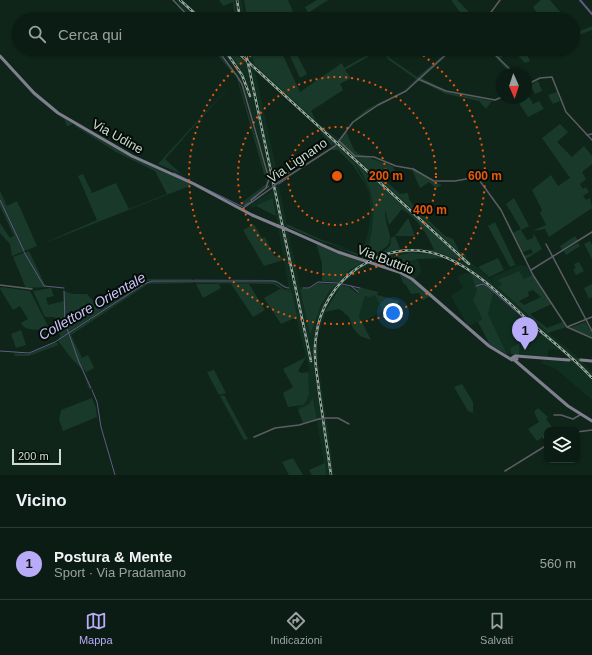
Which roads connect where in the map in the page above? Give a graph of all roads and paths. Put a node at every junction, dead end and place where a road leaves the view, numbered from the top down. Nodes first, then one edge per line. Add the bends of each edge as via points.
1 (173, 0) edge
2 (500, 0) edge
3 (184, 12) edge
4 (491, 12) edge
5 (0, 56) edge
6 (222, 56) edge
7 (444, 56) edge
8 (496, 56) edge
9 (509, 68) edge
10 (418, 79) junction
11 (532, 82) edge
12 (496, 100) edge
13 (592, 134) edge
14 (587, 136) junction
15 (592, 140) edge
16 (339, 141) junction
17 (252, 202) junction
18 (242, 210) junction
19 (592, 232) edge
20 (546, 244) dead end
21 (553, 257) junction
22 (531, 270) junction
23 (0, 285) edge
24 (32, 290) dead end
25 (592, 317) edge
26 (586, 319) junction
27 (567, 327) junction
28 (592, 331) edge
29 (592, 338) edge
30 (515, 359) junction
31 (569, 360) tunnel mouth
32 (581, 360) tunnel mouth
33 (592, 361) edge
34 (554, 415) dead end
35 (581, 415) junction
36 (592, 421) edge
37 (349, 424) dead end
38 (592, 430) edge
39 (580, 432) edge
40 (254, 437) dead end
41 (544, 447) edge
42 (505, 471) dead end

1 - 3 street
2 - 4 street
5 - 18 street, Via Udine via 34,93 58,113 132,156 194,184
6 - 17 street via 242,84 268,179 266,188 251,200
7 - 10 street, Via Lignano
8 - 9 street
10 - 12 street via 446,91
10 - 16 street, Via Lignano via 406,91 378,104 353,122
11 - 14 street via 552,77 566,112
13 - 14 street
14 - 15 street
16 - 17 street, Via Lignano, bridge
16 - 22 street via 355,156 374,157 396,166 413,169 434,181 449,182 476,177 501,210
17 - 18 street, Via Lignano
18 - 30 street, Via Buttrio, bridge via 338,252 389,269 415,281 489,346
19 - 21 street
20 - 21 street
21 - 22 street
21 - 26 street
22 - 27 street
23 - 24 street
25 - 26 street
26 - 27 street
26 - 28 street
27 - 29 street
30 - 31 street via 524,356
30 - 35 street via 520,366
32 - 33 street
34 - 35 street via 573,419
35 - 36 street
37 - 40 street, bridge via 338,418 325,418 275,428
38 - 39 street
41 - 42 street

